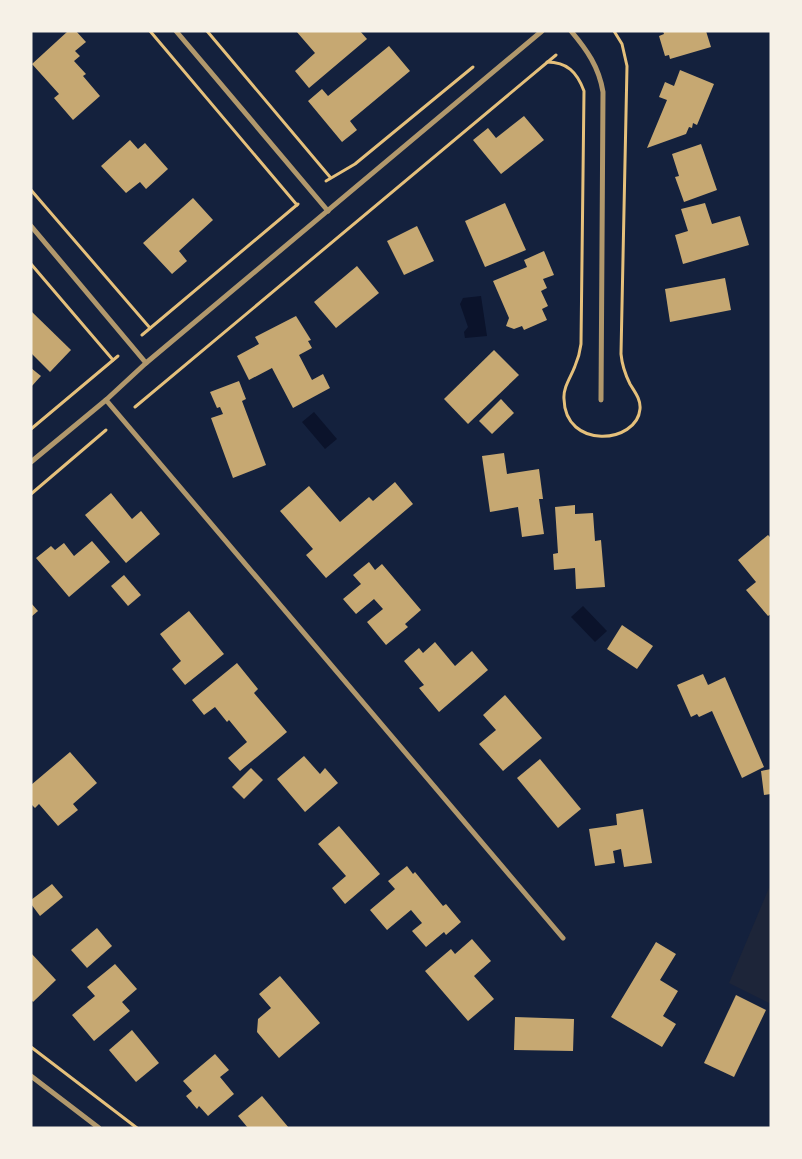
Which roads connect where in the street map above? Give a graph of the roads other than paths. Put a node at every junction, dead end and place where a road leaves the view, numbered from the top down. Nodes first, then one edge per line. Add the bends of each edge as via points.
1 (176, 31) edge
2 (542, 31) edge
3 (571, 31) edge
4 (328, 211) junction
5 (31, 226) edge
6 (146, 363) junction
7 (106, 400) junction
8 (601, 400) dead end
9 (31, 462) edge
10 (563, 938) dead end
11 (31, 1076) edge
12 (99, 1128) edge

1 - 4 street
2 - 4 street
3 - 8 street via 593,60 602,80 603,92
4 - 6 street
5 - 6 street
6 - 7 street
7 - 9 street
7 - 10 street
11 - 12 street

